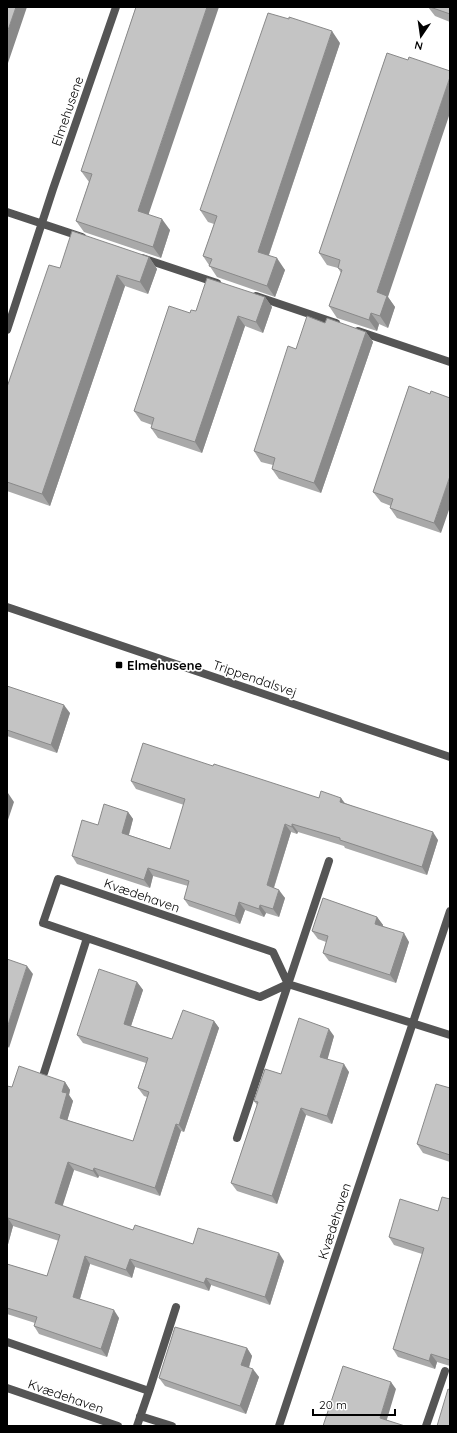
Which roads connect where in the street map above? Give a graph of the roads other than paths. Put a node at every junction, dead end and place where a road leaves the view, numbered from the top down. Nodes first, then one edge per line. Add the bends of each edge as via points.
1 (116, 7) edge
2 (7, 212) edge
3 (41, 224) junction
4 (88, 239) edge
5 (132, 254) edge
6 (228, 287) edge
7 (250, 294) edge
8 (7, 330) edge
9 (450, 362) edge
10 (7, 607) edge
11 (450, 757) edge
12 (329, 860) dead end
13 (450, 911) edge
14 (87, 938) junction
15 (288, 984) junction
16 (412, 1023) junction
17 (450, 1035) edge
18 (44, 1073) edge
19 (237, 1138) dead end
20 (176, 1307) dead end
21 (7, 1342) edge
22 (445, 1371) edge
23 (7, 1388) edge
24 (149, 1391) junction
25 (140, 1416) junction
26 (118, 1426) edge
27 (137, 1426) edge
28 (172, 1426) edge
29 (279, 1426) edge
30 (426, 1426) edge

1 - 3 street, Elmehusene
2 - 3 street
3 - 4 street
3 - 8 street, Elmehusene
5 - 6 street
7 - 9 street
10 - 11 street, Trippendalsvej
12 - 15 street
13 - 16 street, Kvædehaven
14 - 15 street, Kvædehaven via 260,997
14 - 15 street, Kvædehaven via 43,924 58,879 273,952
14 - 18 street
15 - 16 street
15 - 19 street
16 - 17 street
16 - 29 street, Kvædehaven
20 - 24 street
21 - 24 street
22 - 30 street
23 - 26 street, Kvædehaven
24 - 25 street
25 - 27 street
25 - 28 street

